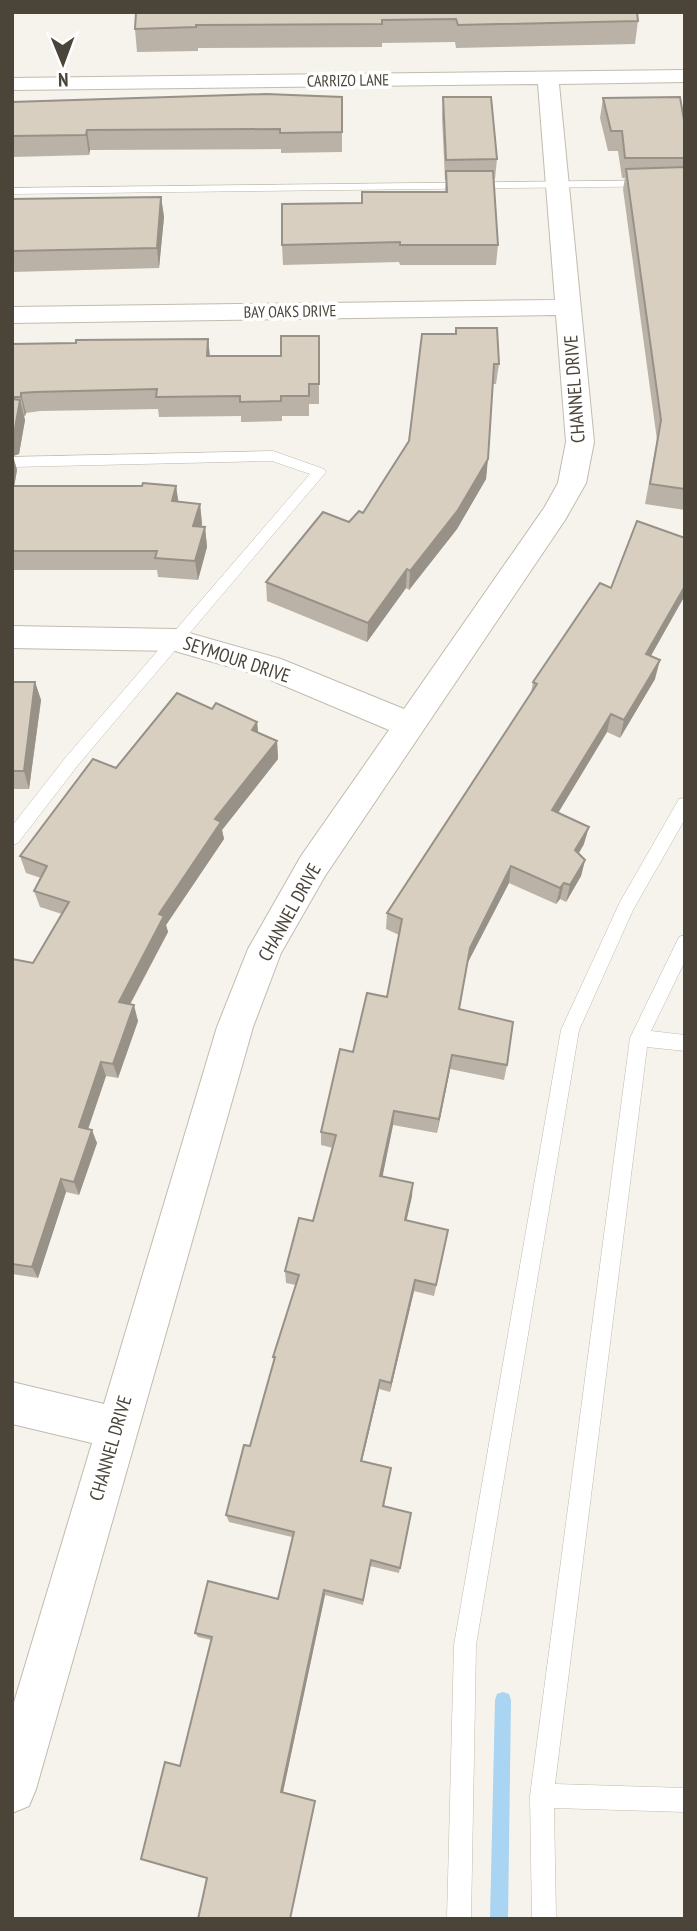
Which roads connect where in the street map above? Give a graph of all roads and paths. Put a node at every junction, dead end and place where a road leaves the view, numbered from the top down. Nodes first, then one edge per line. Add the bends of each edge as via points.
1 (685, 76) edge
2 (548, 78) junction
3 (12, 84) edge
4 (685, 183) edge
5 (556, 185) junction
6 (12, 191) edge
7 (568, 307) junction
8 (12, 315) edge
9 (12, 462) edge
10 (12, 637) edge
11 (175, 640) junction
12 (410, 725) junction
13 (685, 804) edge
14 (12, 838) edge
15 (685, 942) edge
16 (639, 1038) junction
17 (685, 1043) edge
18 (12, 1403) edge
19 (116, 1428) junction
20 (12, 1789) edge
21 (542, 1796) junction
22 (685, 1800) edge
23 (459, 1919) edge
24 (544, 1919) edge

1 - 2 street, CARRIZO LANE
2 - 3 street, CARRIZO LANE
2 - 5 street, CHANNEL DRIVE
4 - 5 lane
5 - 6 lane
5 - 7 street, CHANNEL DRIVE
7 - 8 street, BAY OAKS DRIVE
7 - 12 street, CHANNEL DRIVE via 580,442 572,483
9 - 11 lane via 273,456 319,472
10 - 11 street, SEYMOUR DRIVE
11 - 12 street, SEYMOUR DRIVE via 270,667
11 - 14 lane
12 - 19 street, CHANNEL DRIVE via 313,866 265,950 235,1027
13 - 23 lane via 625,907 570,1030 465,1645
15 - 16 lane
16 - 17 lane
16 - 21 lane
18 - 19 street
19 - 20 street, CHANNEL DRIVE
21 - 22 lane
21 - 24 lane

